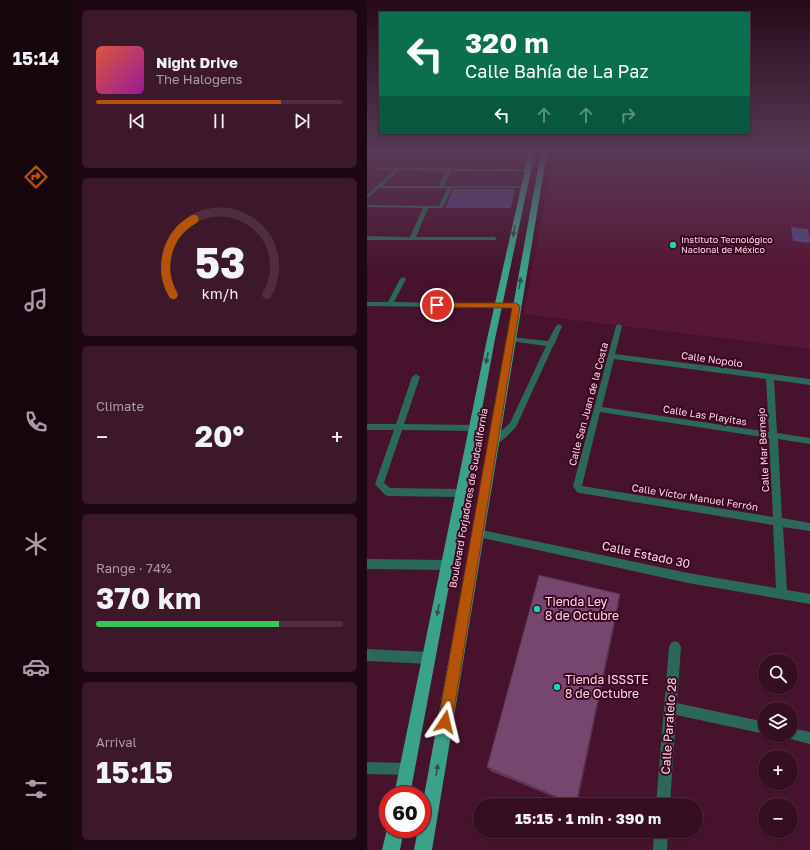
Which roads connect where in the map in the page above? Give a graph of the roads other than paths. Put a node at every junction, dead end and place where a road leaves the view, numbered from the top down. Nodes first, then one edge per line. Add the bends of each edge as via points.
1 (449, 192) edge
2 (523, 192) edge
3 (536, 192) edge
4 (367, 206) edge
5 (426, 207) junction
6 (367, 238) edge
7 (412, 239) junction
8 (494, 239) dead end
9 (403, 279) dead end
10 (367, 304) edge
11 (391, 304) junction
12 (499, 305) junction
13 (516, 306) junction
14 (559, 326) dead end
15 (619, 326) dead end
16 (510, 339) junction
17 (551, 344) junction
18 (611, 356) junction
19 (416, 377) dead end
20 (771, 377) junction
21 (810, 382) edge
22 (598, 409) junction
23 (367, 427) edge
24 (399, 427) junction
25 (474, 428) junction
26 (773, 436) junction
27 (810, 441) edge
28 (493, 442) junction
29 (577, 486) joint
30 (460, 493) junction
31 (778, 522) junction
32 (810, 526) edge
33 (477, 533) junction
34 (367, 564) edge
35 (447, 565) junction
36 (782, 594) junction
37 (810, 599) edge
38 (675, 647) dead end
39 (367, 655) edge
40 (429, 658) junction
41 (671, 708) junction
42 (758, 727) edge
43 (798, 735) edge
44 (810, 738) edge
45 (367, 768) edge
46 (407, 768) junction
47 (404, 786) edge
48 (664, 798) edge
49 (393, 838) edge
50 (661, 838) edge
51 (391, 850) edge
52 (423, 850) edge
53 (660, 850) edge

1 - 5 street via 441,207
2 -> 12 main road, Boulevard Forjadores de Sudcalifornia
13 -> 3 main road, Boulevard Forjadores de Sudcalifornia
4 - 5 street
5 - 7 street
6 - 7 street
7 - 8 street
9 - 11 street
10 - 11 street
11 - 12 street
12 - 13 street
12 -> 25 main road, Boulevard Forjadores de Sudcalifornia
13 - 16 main road, Boulevard Forjadores de Sudcalifornia
14 - 17 street
15 - 18 street, Calle San Juan de la Costa
16 - 17 street
16 - 28 main road, Boulevard Forjadores de Sudcalifornia
17 - 28 street via 513,425
18 - 20 street, Calle Nopolo
18 - 22 street, Calle San Juan de la Costa
19 - 24 street
20 - 21 street, Calle Nopolo
20 - 26 street, Calle Mar Bernejo
22 - 26 street, Calle Las Playitas
22 - 29 street, Calle San Juan de la Costa
23 - 24 street
24 - 25 street
24 - 30 street via 379,484 387,492
25 - 30 main road, Boulevard Forjadores de Sudcalifornia
26 - 27 street, Calle Las Playitas
26 - 31 street, Calle Mar Bernejo
28 - 33 main road, Boulevard Forjadores de Sudcalifornia
29 - 31 street, Calle Víctor Manuel Ferrón via 580,489
30 - 35 main road, Boulevard Forjadores de Sudcalifornia
31 - 32 street, Calle Víctor Manuel Ferrón
31 - 36 street, Calle Mar Bernejo
33 - 36 street, Calle Estado 30 via 689,578
52 -> 33 main road, Boulevard Forjadores de Sudcalifornia
34 - 35 street
35 -> 40 main road, Boulevard Forjadores de Sudcalifornia
36 - 37 street, Calle Estado 30
38 - 41 street, Calle Paralelo 28
39 - 40 street
40 - 46 main road, Boulevard Forjadores de Sudcalifornia
41 - 42 street
41 - 48 street, Calle Paralelo 28
43 - 44 street
45 - 46 street
46 - 47 main road, Boulevard Forjadores de Sudcalifornia
49 - 51 main road
50 - 53 street

